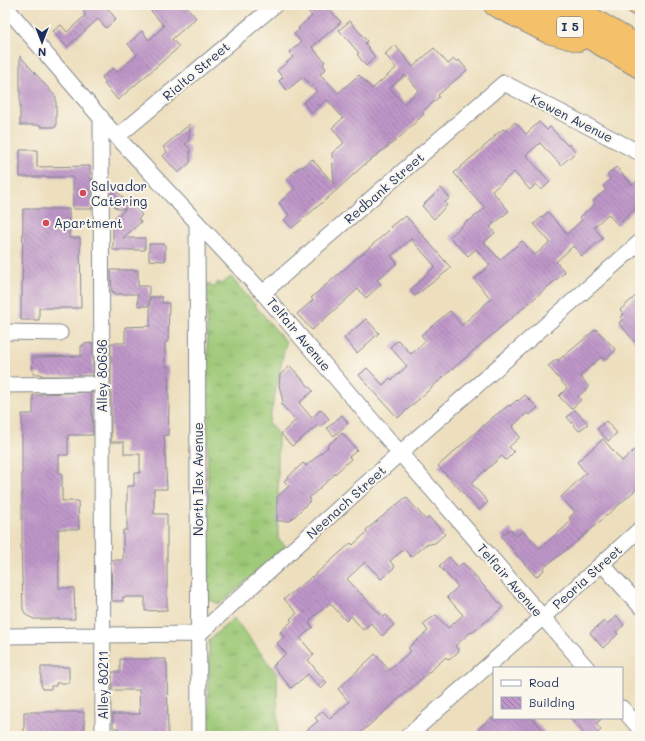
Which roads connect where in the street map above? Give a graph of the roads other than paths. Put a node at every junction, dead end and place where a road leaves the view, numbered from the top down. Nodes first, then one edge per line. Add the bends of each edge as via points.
1 (275, 5) edge
2 (494, 5) edge
3 (533, 5) edge
4 (568, 5) edge
5 (586, 5) edge
6 (5, 6) edge
7 (640, 36) edge
8 (640, 47) edge
9 (608, 48) junction
10 (640, 67) edge
11 (504, 83) joint
12 (101, 117) junction
13 (117, 137) junction
14 (640, 153) edge
15 (197, 222) junction
16 (640, 242) edge
17 (263, 293) junction
18 (5, 332) edge
19 (60, 333) dead end
20 (90, 384) dead end
21 (5, 385) edge
22 (400, 453) junction
23 (638, 536) edge
24 (602, 564) junction
25 (640, 606) edge
26 (543, 618) junction
27 (102, 634) junction
28 (199, 634) junction
29 (5, 636) edge
30 (586, 667) edge
31 (623, 709) edge
32 (640, 729) edge
33 (102, 736) edge
34 (199, 736) edge
35 (408, 736) edge

1 - 13 street, Rialto Street
2 - 9 highway via 548,32
3 - 9 highway, I 5
4 - 8 highway
5 - 7 highway
6 - 12 street, Telfair Avenue
9 - 10 highway, I 5
11 - 14 street, Kewen Avenue
11 - 17 street, Redbank Street
12 - 13 street, Telfair Avenue
12 - 27 street, Alley 80636
13 - 15 street, Telfair Avenue
15 - 17 street, Telfair Avenue
15 - 28 street, North Ilex Avenue
16 - 22 street, Neenach Street
17 - 22 street, Telfair Avenue
18 - 19 street
20 - 21 street
22 - 26 street, Telfair Avenue
22 - 28 street, Neenach Street
23 - 24 street, Peoria Street
24 - 25 street
24 - 26 street, Peoria Street
26 - 30 street, Telfair Avenue
26 - 35 street, Peoria Street
27 - 28 street
27 - 29 street
27 - 33 street, Alley 80211
28 - 34 street, North Ilex Avenue
31 - 32 street

